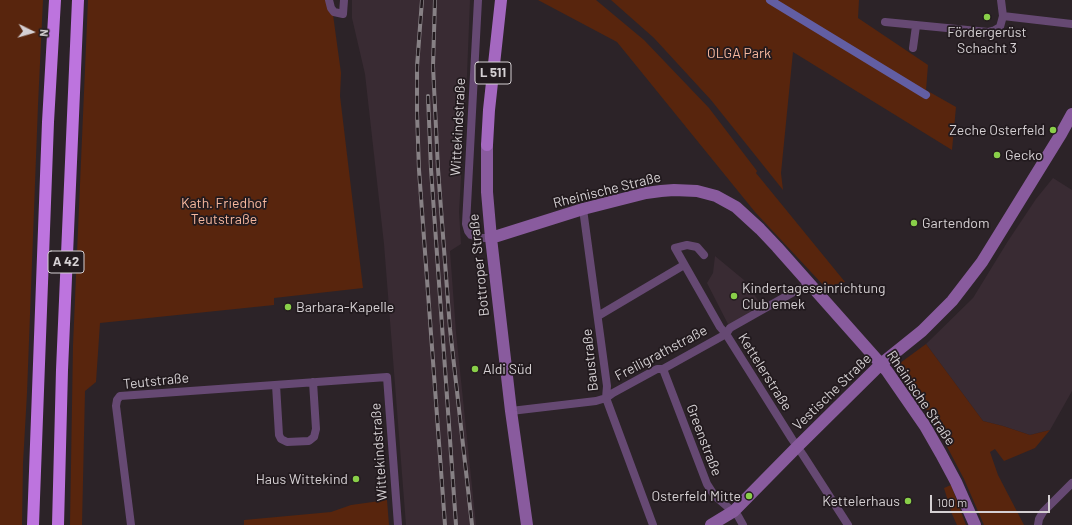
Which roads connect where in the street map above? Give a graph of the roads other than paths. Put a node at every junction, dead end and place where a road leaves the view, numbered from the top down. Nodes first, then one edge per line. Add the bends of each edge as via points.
1 (55, 0) edge
2 (78, 0) edge
3 (329, 0) edge
4 (344, 0) edge
5 (478, 0) edge
6 (501, 0) edge
7 (1001, 0) edge
8 (1003, 16) junction
9 (885, 22) dead end
10 (1072, 24) edge
11 (916, 26) junction
12 (913, 48) dead end
13 (1072, 114) edge
14 (487, 146) joint
15 (583, 209) junction
16 (491, 238) junction
17 (704, 255) dead end
18 (684, 265) junction
19 (811, 284) junction
20 (598, 316) junction
21 (726, 334) junction
22 (881, 364) junction
23 (663, 369) junction
24 (387, 377) joint
25 (313, 382) junction
26 (276, 385) junction
27 (606, 398) junction
28 (511, 411) junction
29 (797, 447) junction
30 (1072, 483) edge
31 (734, 512) junction
32 (33, 525) edge
33 (58, 525) edge
34 (131, 525) edge
35 (398, 525) edge
36 (527, 525) edge
37 (653, 525) edge
38 (711, 525) edge
39 (742, 525) edge
40 (848, 525) edge
41 (975, 525) edge
42 (1038, 525) edge

1 - 32 highway, A 42
2 - 33 highway, A 42
3 - 4 street via 334,12 343,14
5 - 16 street, Wittekindstraße via 466,224 471,235
6 - 14 main road, Bottroper Straße / L 511
7 - 8 street
8 - 10 street
8 - 11 street via 1000,27 988,32
9 - 11 street
11 - 12 street
13 - 22 street, Vestische Straße via 982,262 961,291 928,326
14 - 16 street, Bottroper Straße / L 511
15 - 16 street, Rheinische Straße
15 - 19 street, Rheinische Straße via 661,191 689,190 710,194 743,213
15 - 20 street, Baustraße
16 - 28 street, Bottroper Straße / L 511
17 - 18 street, Kettelerstraße via 698,247 687,245 675,248
18 - 20 street
18 - 21 street, Kettelerstraße
19 - 21 street, Freiligrathstraße via 730,328
19 - 22 street, Rheinische Straße
20 - 27 street, Baustraße via 607,386
21 - 23 street, Freiligrathstraße
21 - 29 street, Kettelerstraße
22 - 29 street, Vestische Straße
22 - 41 street, Rheinische Straße via 941,454
23 - 27 street, Freiligrathstraße via 657,369
23 - 31 street, Greenstraße via 707,484 714,495
24 - 25 street, Teutstraße
24 - 35 street, Wittekindstraße
25 - 26 street, Teutstraße
25 - 26 street via 316,429 314,437 309,441 288,442 280,439
26 - 34 street, Teutstraße via 120,396 116,406
27 - 28 street, Freiligrathstraße
27 - 37 street, Baustraße
28 - 36 street, Bottroper Straße / L 511
29 - 31 street, Vestische Straße
29 - 40 street, Kettelerstraße
30 - 42 street via 1043,512
31 - 38 street, Vestische Straße
31 - 39 street, Greenstraße

